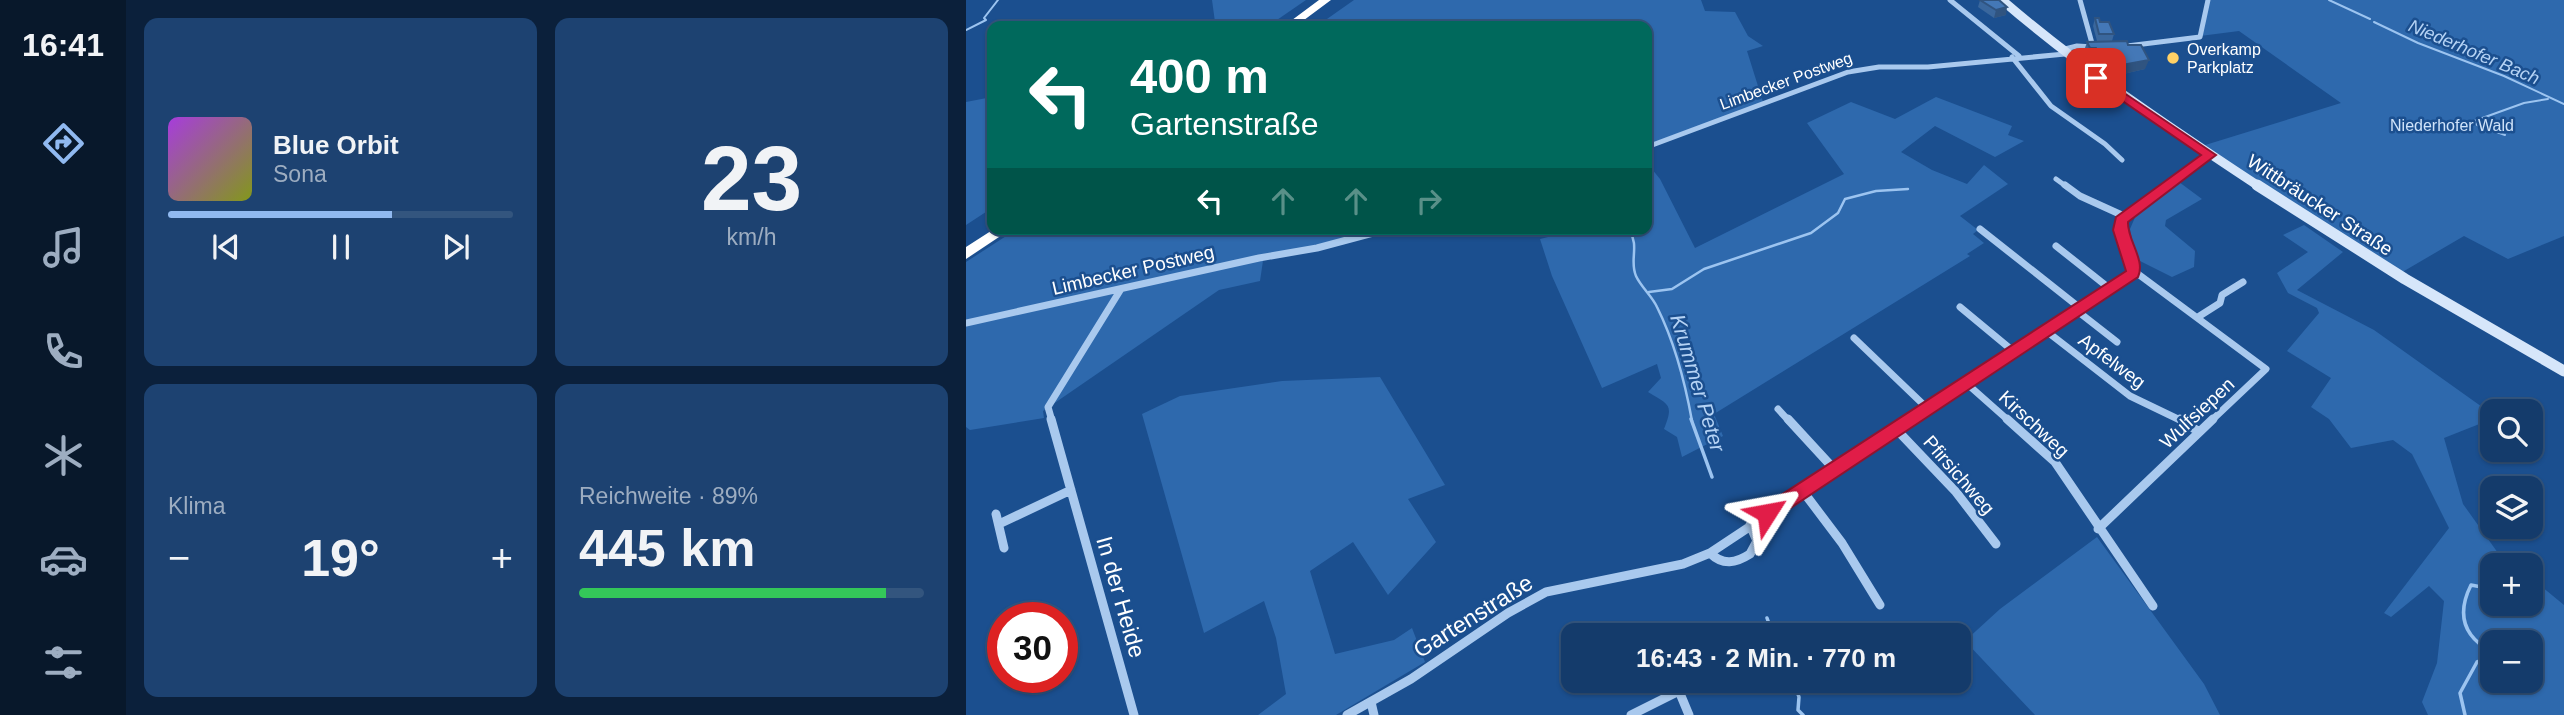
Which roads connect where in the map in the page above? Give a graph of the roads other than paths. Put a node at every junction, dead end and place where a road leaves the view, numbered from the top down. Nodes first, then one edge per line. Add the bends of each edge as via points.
1 (1326, 0) edge
2 (1341, 0) edge
3 (1950, 0) edge
4 (2002, 0) edge
5 (2080, 0) edge
6 (2208, 0) edge
7 (1296, 21) edge
8 (1311, 21) edge
9 (2122, 46) edge
10 (2093, 47) junction
11 (2101, 48) edge
12 (2063, 52) junction
13 (2015, 57) junction
14 (1652, 145) edge
15 (2209, 155) junction
16 (2122, 160) dead end
17 (2056, 178) dead end
18 (2124, 216) junction
19 (987, 228) edge
20 (1980, 229) dead end
21 (995, 235) edge
22 (1366, 235) edge
23 (966, 242) edge
24 (2056, 246) dead end
25 (966, 254) edge
26 (2134, 271) junction
27 (2243, 282) dead end
28 (2109, 288) junction
29 (1121, 289) junction
30 (1960, 307) dead end
31 (2078, 309) junction
32 (2198, 317) junction
33 (966, 323) edge
34 (2045, 330) junction
35 (1854, 338) dead end
36 (2117, 342) dead end
37 (2013, 351) junction
38 (2564, 371) edge
39 (1965, 383) junction
40 (1927, 408) junction
41 (1778, 409) dead end
42 (1896, 429) junction
43 (2199, 432) junction
44 (1834, 469) junction
45 (1071, 489) junction
46 (1802, 490) junction
47 (996, 514) dead end
48 (999, 524) junction
49 (1750, 525) junction
50 (2098, 529) junction
51 (1996, 544) dead end
52 (1004, 548) dead end
53 (1710, 553) junction
54 (1880, 605) dead end
55 (2153, 606) dead end
56 (1371, 702) junction
57 (1134, 715) edge
58 (1347, 715) edge
59 (1374, 715) edge
60 (1631, 715) edge
61 (1689, 715) edge

1 - 7 highway
2 - 8 highway
3 - 13 street
4 - 12 main road, Wittbräucker Straße
5 - 10 street
6 - 9 street via 2200,37
10 - 11 street, Limbecker Postweg
10 - 12 street, Limbecker Postweg via 2077,46
12 - 13 street, Limbecker Postweg
12 - 15 main road, Wittbräucker Straße
13 - 14 street, Limbecker Postweg via 1848,72
13 - 16 street via 2051,107
15 - 18 street
15 - 38 main road, Wittbräucker Straße via 2413,286
17 - 18 street via 2080,196
18 - 26 street via 2120,230
19 - 23 highway
20 - 31 street
21 - 25 highway
22 - 29 street, Limbecker Postweg
24 - 28 street
26 - 28 street, Gartenstraße
26 - 32 street, Wulfsiepen
27 - 32 street
28 - 31 street, Gartenstraße
29 - 33 street, Limbecker Postweg
29 - 45 street, In der Heide via 1048,407
30 - 37 street
31 - 34 street, Gartenstraße
31 - 36 street
32 - 43 street, Wulfsiepen via 2266,369
34 - 37 street, Gartenstraße
34 - 43 street, Apfelweg via 2130,396
35 - 40 street
37 - 39 street, Gartenstraße
39 - 40 street, Gartenstraße
39 - 50 street, Kirschweg via 2055,462
40 - 42 street, Gartenstraße
41 - 44 street
42 - 44 street, Gartenstraße
42 - 51 street, Pfirsichweg via 1956,492
43 - 50 street, Wulfsiepen
44 - 46 street, Gartenstraße
45 - 48 street
45 - 57 street, In der Heide
46 - 49 street, Gartenstraße
46 - 54 street
47 - 48 street
48 - 52 street
49 - 53 street, Gartenstraße
49 - 53 street, Gartenstraße via 1757,541 1749,555 1725,563
50 - 55 street
53 - 56 street, Gartenstraße via 1683,564 1546,592
56 - 58 street, Gartenstraße
56 - 59 street
60 - 61 street via 1679,691

